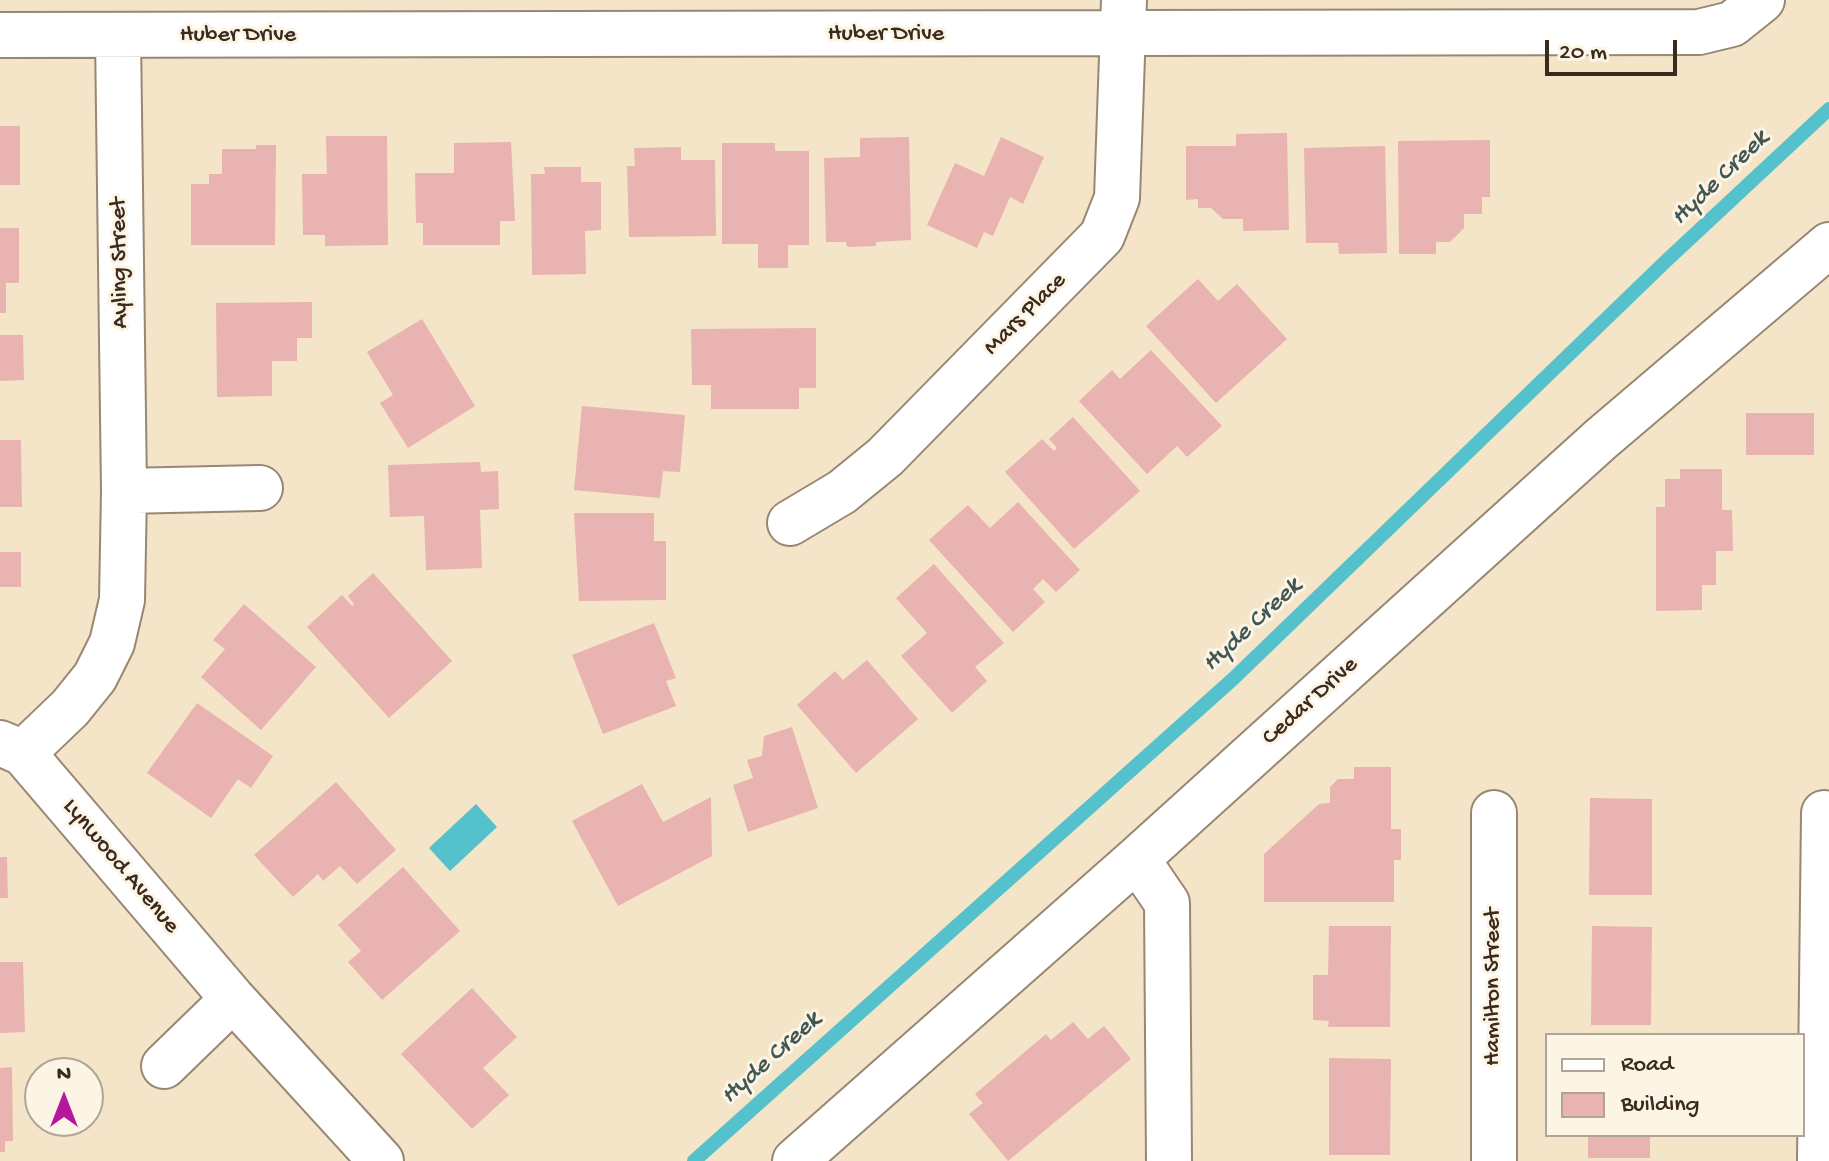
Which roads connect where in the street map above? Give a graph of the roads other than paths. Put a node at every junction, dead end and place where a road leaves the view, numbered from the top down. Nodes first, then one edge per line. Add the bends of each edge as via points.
1 (1762, 0) edge
2 (1123, 17) edge
3 (0, 35) edge
4 (118, 36) junction
5 (1829, 245) edge
6 (260, 488) dead end
7 (124, 491) junction
8 (790, 523) dead end
9 (12, 748) edge
10 (1494, 813) dead end
11 (1824, 813) dead end
12 (1137, 859) junction
13 (233, 999) junction
14 (164, 1066) dead end
15 (834, 1147) edge
16 (381, 1161) edge
17 (795, 1161) edge
18 (1169, 1161) edge
19 (1494, 1161) edge
20 (1820, 1161) edge

1 - 2 street, Huber Drive via 1732,24 1699,32
2 - 4 street, Huber Drive
2 - 8 street, Mars Place via 1117,198 1102,236 885,457 842,492
3 - 4 street, Huber Drive
4 - 7 street, Ayling Street
5 - 12 street, Cedar Drive via 1601,439
6 - 7 street
7 - 9 street, Ayling Street via 122,600 112,643 84,692
9 - 13 street, Lynwood Avenue
10 - 19 street, Hamilton Street
11 - 20 street
12 - 15 street, Cedar Drive
12 - 18 street via 1167,903
13 - 14 street
13 - 16 street, Lynwood Avenue
15 - 17 street, Cedar Drive

